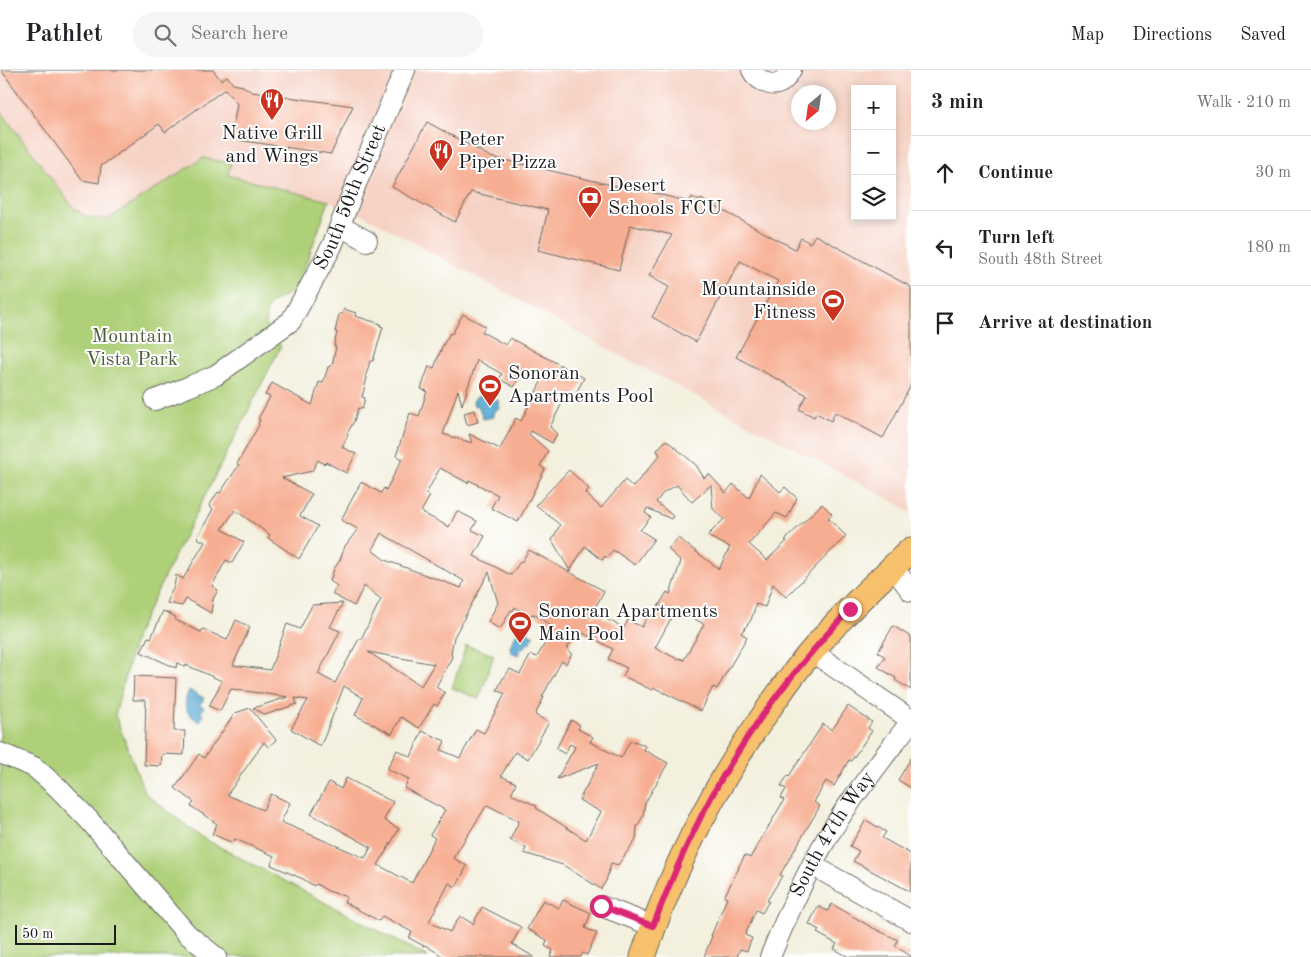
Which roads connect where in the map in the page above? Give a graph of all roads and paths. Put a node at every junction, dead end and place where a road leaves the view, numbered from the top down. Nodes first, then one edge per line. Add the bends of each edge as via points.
1 (405, 70) edge
2 (752, 70) edge
3 (791, 70) edge
4 (340, 226) junction
5 (366, 241) dead end
6 (156, 400) dead end
7 (911, 550) edge
8 (893, 567) junction
9 (911, 591) edge
10 (812, 651) junction
11 (911, 721) edge
12 (0, 753) edge
13 (812, 865) junction
14 (601, 906) dead end
15 (911, 921) edge
16 (653, 926) junction
17 (216, 957) edge
18 (643, 957) edge
19 (770, 957) edge

1 - 4 street, South 50th Street
2 - 3 street via 762,80 774,85 784,81
4 - 5 street
4 - 6 street, South 50th Street via 291,321 216,375
7 - 8 main road
8 - 9 street
8 - 10 main road
10 - 11 street
10 - 16 main road via 761,719 722,780 692,835
11 - 13 street, South 47th Way via 842,815
12 - 17 street via 34,767 57,787 187,934
13 - 15 street
13 - 19 street, South 47th Way
14 - 16 street
16 - 18 main road

